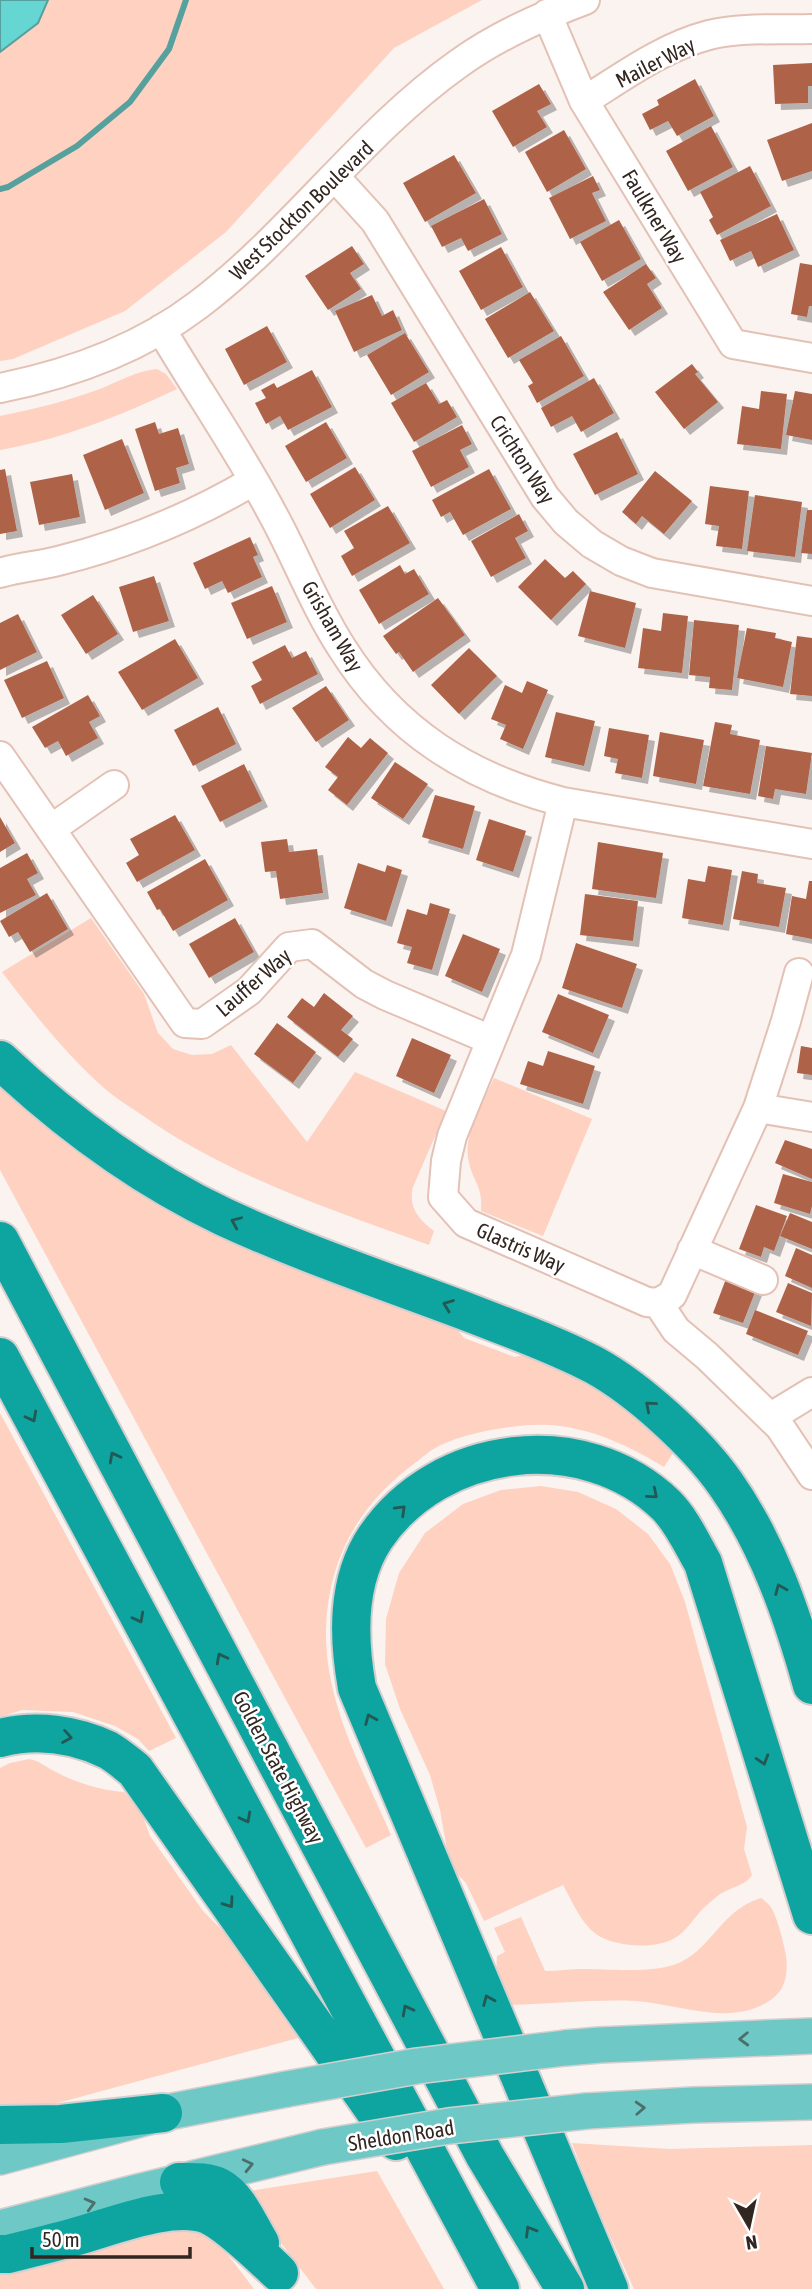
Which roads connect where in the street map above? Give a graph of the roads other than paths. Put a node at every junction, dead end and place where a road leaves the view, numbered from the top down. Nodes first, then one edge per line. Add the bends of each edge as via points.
1 (585, 0) edge
2 (547, 14) junction
3 (812, 29) edge
4 (584, 101) junction
5 (335, 177) junction
6 (160, 330) junction
7 (812, 358) edge
8 (0, 388) edge
9 (253, 481) junction
10 (0, 573) edge
11 (812, 601) edge
12 (0, 757) edge
13 (114, 785) dead end
14 (563, 802) junction
15 (51, 829) junction
16 (812, 844) edge
17 (799, 973) dead end
18 (491, 1040) junction
19 (0, 1060) edge
20 (758, 1108) junction
21 (812, 1117) edge
22 (0, 1241) edge
23 (692, 1250) junction
24 (762, 1281) dead end
25 (659, 1303) junction
26 (0, 1357) edge
27 (812, 1392) edge
28 (771, 1417) junction
29 (812, 1475) edge
30 (812, 1685) edge
31 (0, 1738) edge
32 (812, 1915) edge
33 (812, 2036) edge
34 (812, 2102) edge
35 (163, 2113) junction
36 (0, 2125) edge
37 (0, 2157) edge
38 (180, 2182) junction
39 (0, 2228) edge
40 (0, 2254) edge
41 (285, 2281) edge
42 (500, 2289) edge
43 (565, 2289) edge
44 (609, 2289) edge

1 - 2 street, West Stockton Boulevard
2 - 4 street, Faulkner Way
2 - 5 street, West Stockton Boulevard via 458,63 419,94
3 - 4 street, Mailer Way via 742,30 685,43
4 - 7 street, Faulkner Way via 733,344
5 - 6 street, West Stockton Boulevard via 236,275
5 - 11 street, Crichton Way via 375,221 545,497 566,522 592,544 652,573
6 - 8 street, West Stockton Boulevard via 78,368
6 - 9 street, Grisham Way
9 - 10 street via 120,544
9 - 14 street, Grisham Way via 341,648 398,717 461,764 503,784
12 - 15 street, Lauffer Way
13 - 15 street
14 - 16 street, Grisham Way
14 - 18 street, Glastris Way via 526,955
15 - 18 street, Lauffer Way via 185,1023 202,1024 249,991 289,947 312,944 385,995
17 - 20 street
18 - 25 street, Glastris Way via 452,1136 443,1197 466,1223 647,1302
30 -> 19 highway via 785,1599 759,1538 724,1482 688,1440 641,1398 595,1366 528,1335 303,1250 152,1179 100,1145
20 - 21 street
20 - 23 street
43 -> 22 highway, Golden State Highway via 485,2156
23 - 24 street
23 - 25 street via 672,1295
25 - 28 street via 676,1330
26 -> 42 highway
27 - 28 street
28 - 29 street
31 -> 42 highway via 45,1733 79,1740 110,1751 135,1770
44 -> 32 highway via 357,1688 350,1652 358,1574 374,1539 396,1513 448,1474 484,1461 528,1455 583,1459 617,1471 668,1507 703,1563
33 -> 35 main road, bridge via 565,2048 417,2066
38 -> 34 main road, Sheldon Road, bridge via 323,2147 449,2126 587,2111
35 - 36 highway
35 - 37 main road
39 -> 38 main road, Sheldon Road
38 - 41 highway via 220,2187 232,2198
40 - 41 highway via 142,2218 193,2211 210,2216 241,2239

